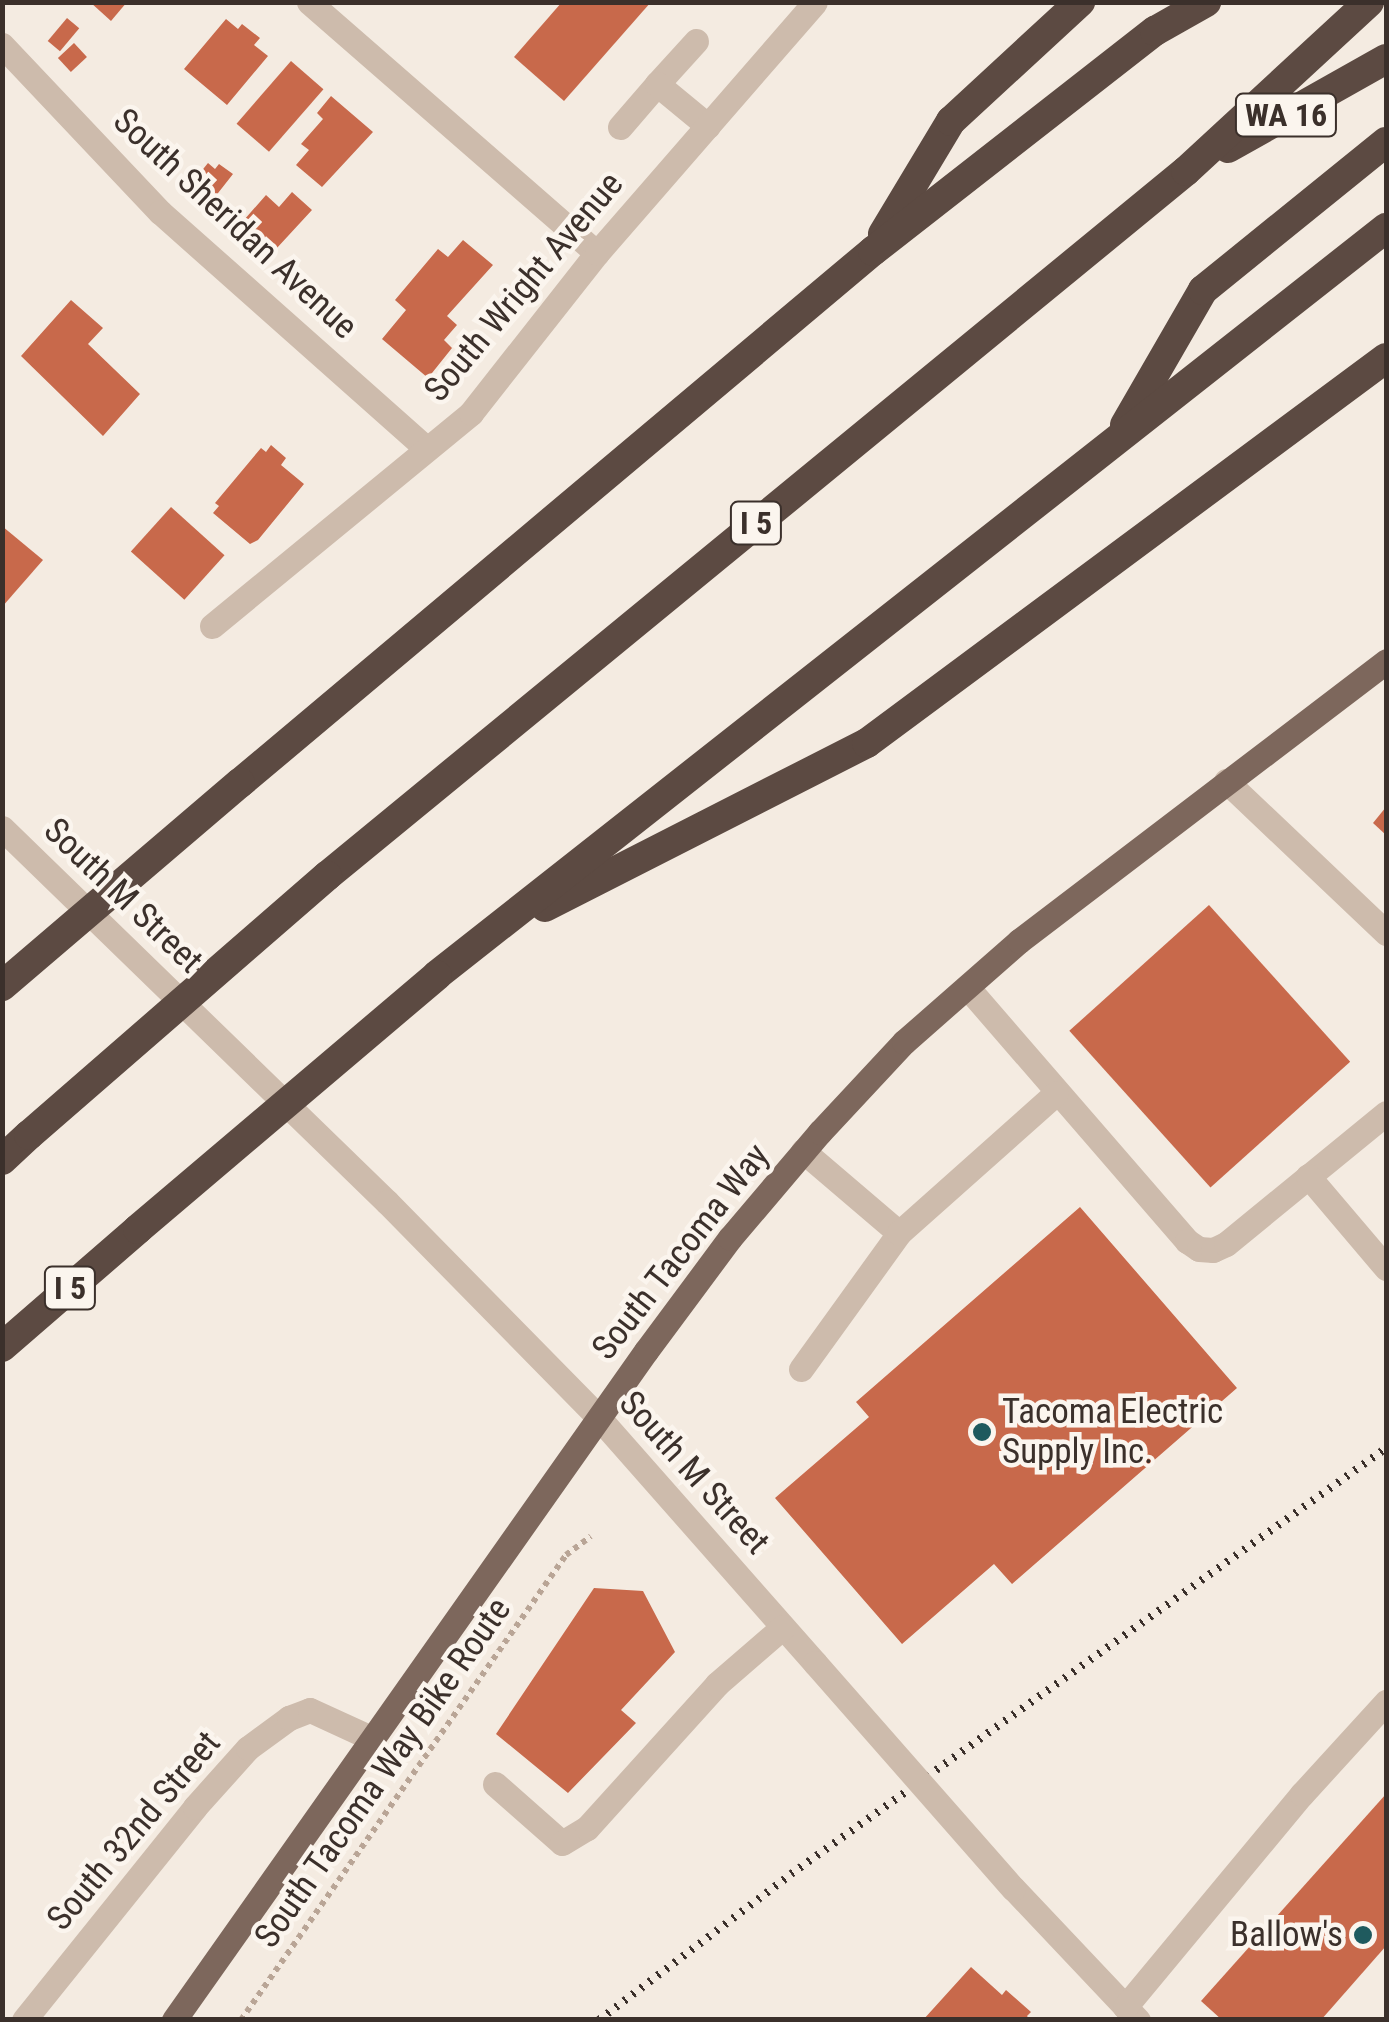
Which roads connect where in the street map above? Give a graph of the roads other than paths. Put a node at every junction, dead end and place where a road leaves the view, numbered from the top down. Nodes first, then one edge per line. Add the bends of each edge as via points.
1 (309, 2) edge
2 (815, 2) edge
3 (1080, 2) edge
4 (1180, 2) edge
5 (1206, 2) edge
6 (1369, 2) edge
7 (1156, 31) junction
8 (696, 41) dead end
9 (2, 45) edge
10 (1386, 59) edge
11 (657, 84) junction
12 (708, 126) junction
13 (620, 127) dead end
14 (1386, 142) edge
15 (1186, 171) junction
16 (1386, 228) edge
17 (873, 251) junction
18 (598, 253) junction
19 (1386, 358) edge
20 (1116, 441) junction
21 (426, 448) junction
22 (212, 626) dead end
23 (1386, 661) edge
24 (1226, 781) junction
25 (2, 828) edge
26 (1386, 933) edge
27 (484, 938) junction
28 (2, 986) edge
29 (967, 987) junction
30 (1056, 1093) junction
31 (1386, 1114) edge
32 (803, 1151) junction
33 (2, 1160) edge
34 (1308, 1176) junction
35 (899, 1232) junction
36 (1386, 1268) edge
37 (2, 1348) edge
38 (801, 1369) dead end
39 (599, 1418) junction
40 (783, 1627) junction
41 (1386, 1702) edge
42 (369, 1738) junction
43 (494, 1784) dead end
44 (1131, 2013) edge
45 (24, 2020) edge
46 (174, 2020) edge

1 - 18 street
2 - 12 street, South Wright Avenue
3 - 17 highway via 951,120
4 - 7 highway
5 - 7 highway
6 - 15 highway, I 5
7 - 17 highway
8 - 11 street
9 - 21 street, South Sheridan Avenue via 160,212
10 - 15 highway, WA 16
11 - 12 street
11 - 13 street
12 - 18 street, South Wright Avenue
14 - 20 highway via 1203,290
15 - 33 highway, I 5, bridge via 327,876
16 - 20 highway, I 5
17 - 28 highway, bridge
18 - 21 street, South Wright Avenue via 471,412
19 - 27 highway via 867,743
20 - 27 highway, I 5
21 - 22 street, South Wright Avenue
23 - 24 main road, South Tacoma Way
24 - 26 street
24 - 29 main road, South Tacoma Way
25 - 39 street, South M Street
27 - 37 highway, I 5, bridge
29 - 30 street
29 - 32 main road, South Tacoma Way via 904,1042
30 - 34 street via 1199,1249 1226,1244
30 - 35 street
31 - 34 street
32 - 35 street
32 - 39 main road, South Tacoma Way via 730,1238
34 - 36 street
35 - 38 street
39 - 40 street, South M Street
39 - 42 main road, South Tacoma Way
40 - 43 street via 716,1684 587,1828 562,1843
40 - 44 street, South M Street, bridge
41 - 44 street via 1302,1794
42 - 45 street, South 32nd Street via 310,1710 248,1748
42 - 46 main road, South Tacoma Way

